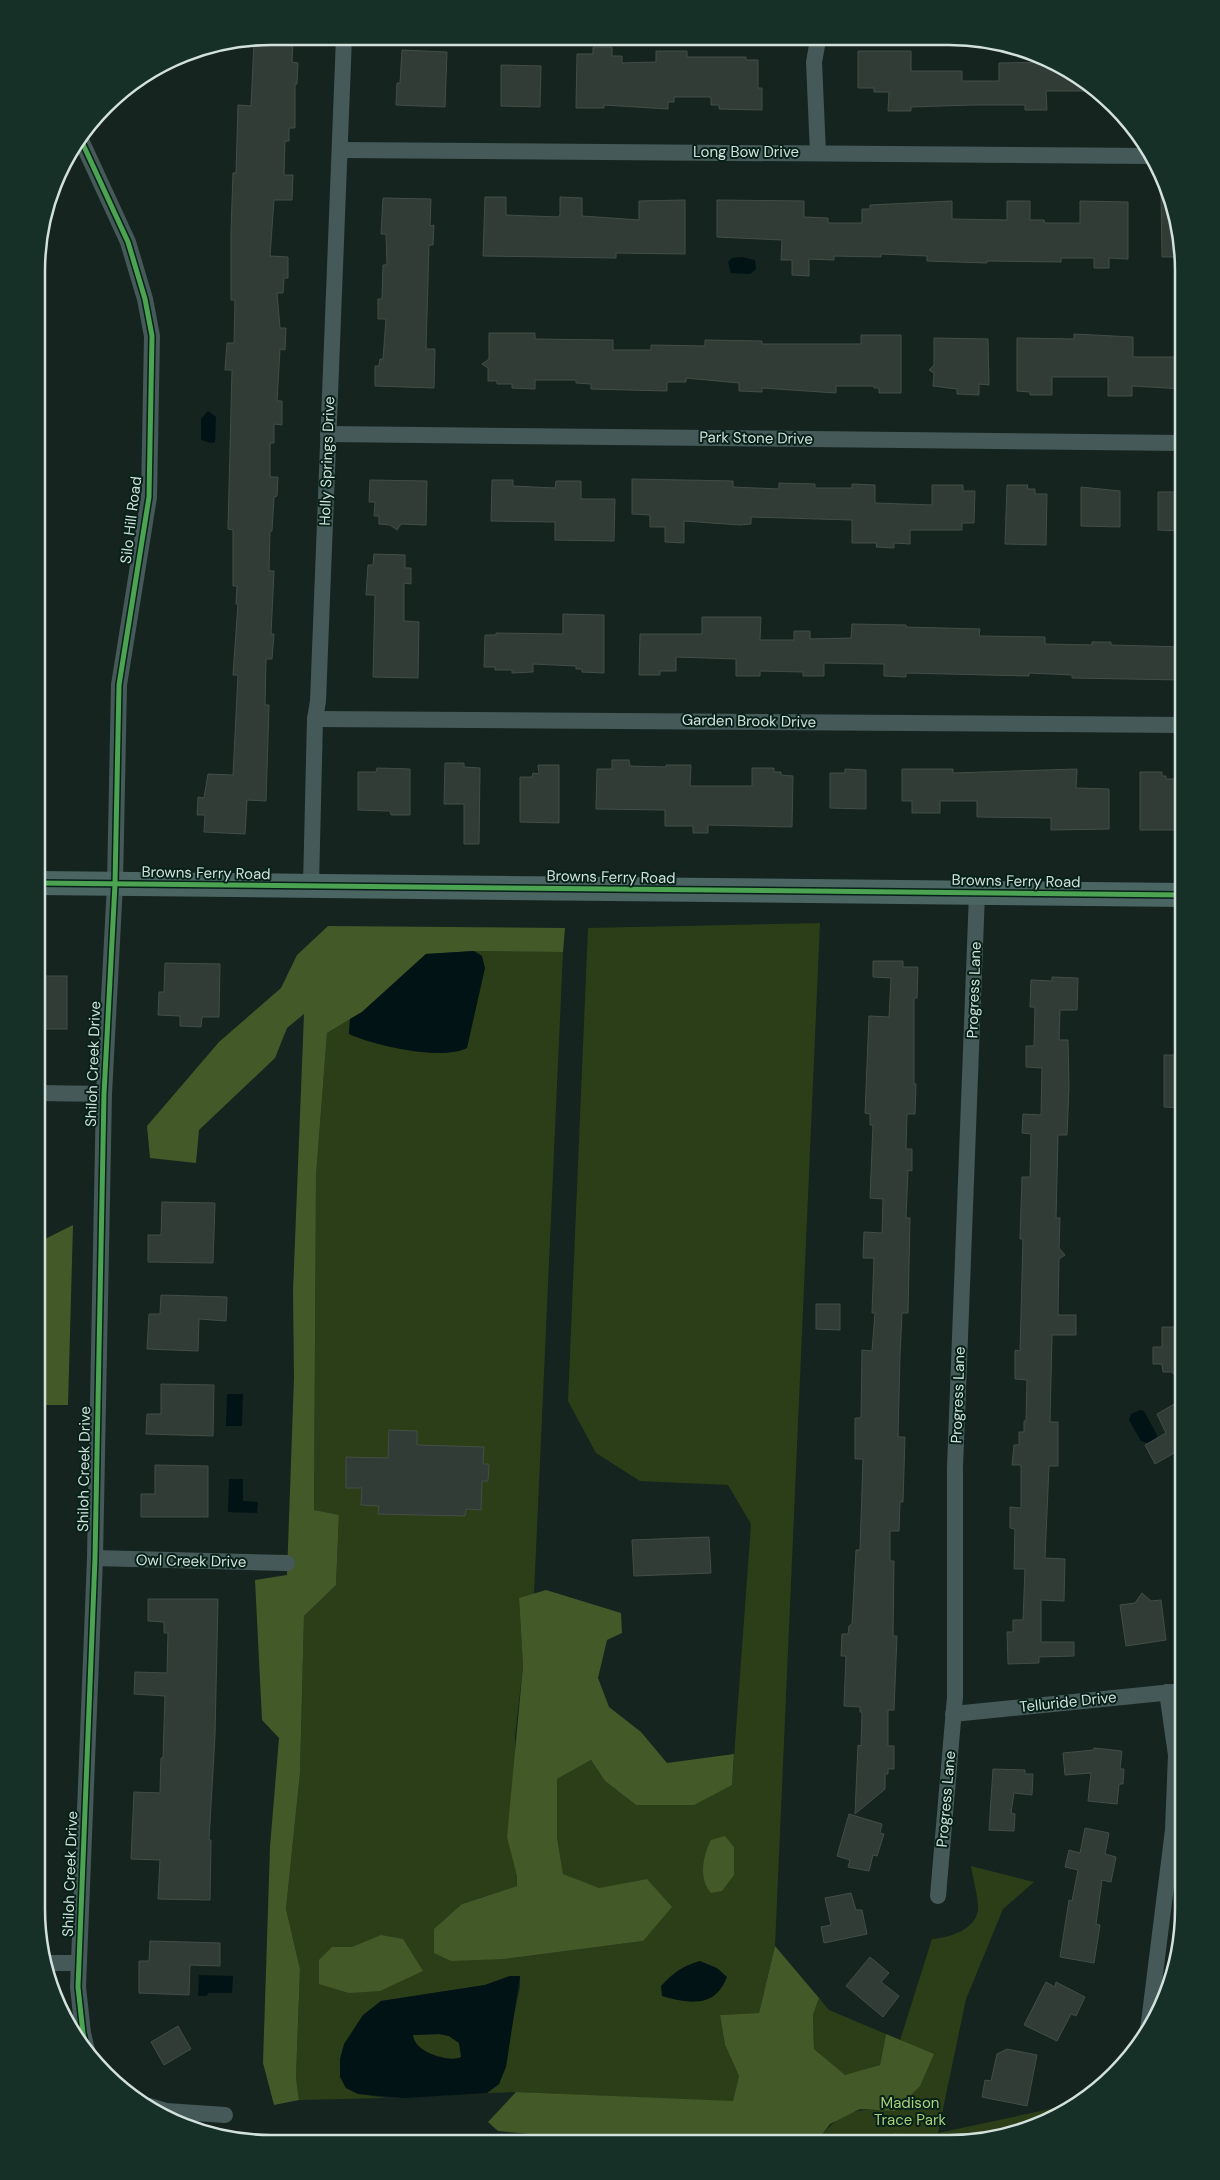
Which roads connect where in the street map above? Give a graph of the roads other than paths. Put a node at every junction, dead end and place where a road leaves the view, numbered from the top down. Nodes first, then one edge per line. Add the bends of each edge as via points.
1 (344, 45) edge
2 (817, 45) edge
3 (83, 145) edge
4 (340, 150) junction
5 (818, 153) junction
6 (1144, 156) edge
7 (328, 434) junction
8 (1175, 443) edge
9 (315, 719) junction
10 (1175, 725) edge
11 (45, 883) edge
12 (115, 884) junction
13 (312, 886) junction
14 (977, 893) junction
15 (1175, 895) edge
16 (45, 1093) edge
17 (104, 1094) junction
18 (95, 1558) junction
19 (287, 1563) dead end
20 (1175, 1691) edge
21 (953, 1714) junction
22 (1175, 1780) edge
23 (938, 1896) dead end
24 (52, 1963) edge
25 (79, 1963) junction
26 (1150, 2012) edge
27 (84, 2036) edge
28 (170, 2111) edge
29 (226, 2115) dead end

1 - 4 street, Holly Springs Drive
2 - 5 street via 814,62
3 - 12 street, Silo Hill Road via 128,242 146,299 152,336 149,497 119,685
4 - 5 street, Long Bow Drive
4 - 7 street, Holly Springs Drive
5 - 6 street, Long Bow Drive
7 - 8 street, Park Stone Drive
7 - 9 street, Holly Springs Drive
9 - 10 street, Garden Brook Drive
9 - 13 street, Holly Springs Drive
11 - 12 street, Browns Ferry Road
12 - 13 street, Browns Ferry Road
12 - 17 street, Shiloh Creek Drive
13 - 14 street, Browns Ferry Road
14 - 15 street, Browns Ferry Road
14 - 21 street, Progress Lane via 955,1468
16 - 17 street
17 - 18 street, Shiloh Creek Drive
18 - 19 street, Owl Creek Drive
18 - 25 street, Shiloh Creek Drive
20 - 21 street, Telluride Drive
21 - 23 street, Progress Lane
22 - 26 street via 1173,1830
24 - 25 street
25 - 27 street, Shiloh Creek Drive via 78,1987
28 - 29 street

